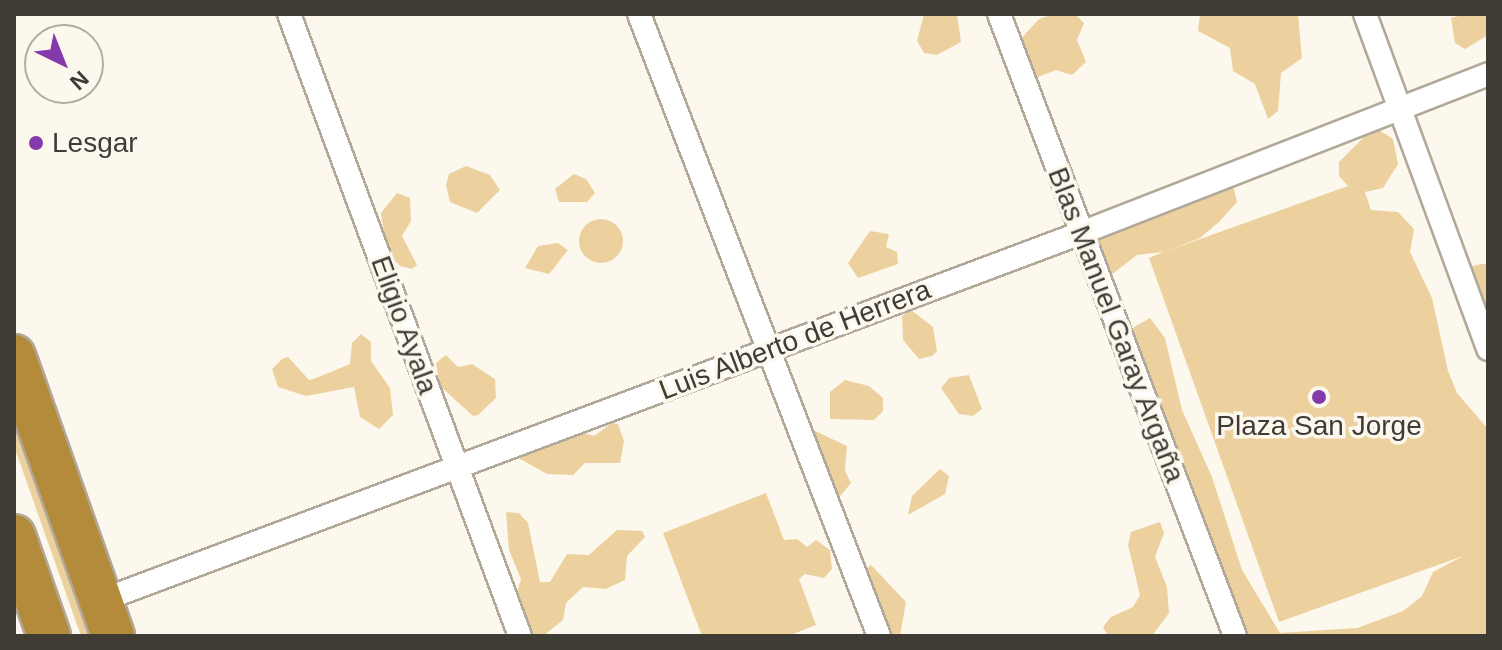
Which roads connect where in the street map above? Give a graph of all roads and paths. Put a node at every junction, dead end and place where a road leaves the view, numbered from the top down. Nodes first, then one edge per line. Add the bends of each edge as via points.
1 (289, 14) edge
2 (639, 14) edge
3 (999, 14) edge
4 (1365, 14) edge
5 (1488, 74) edge
6 (1400, 104) junction
7 (1081, 233) junction
8 (1488, 349) edge
9 (768, 350) junction
10 (14, 356) edge
11 (457, 467) junction
12 (14, 536) edge
13 (107, 618) edge
14 (49, 636) edge
15 (520, 636) edge
16 (879, 636) edge
17 (1235, 636) edge

1 - 11 street, Eligio Ayala
2 - 9 street
3 - 7 street, Blas Manuel Garay Argaña
4 - 6 street
5 - 6 street, Luis Alberto de Herrera
6 - 7 street, Luis Alberto de Herrera
6 - 8 street
7 - 9 street, Luis Alberto de Herrera
7 - 17 street, Blas Manuel Garay Argaña
9 - 11 street, Luis Alberto de Herrera
9 - 16 street
10 - 13 highway
11 - 13 street, Luis Alberto de Herrera
11 - 15 street, Eligio Ayala
12 - 14 highway

